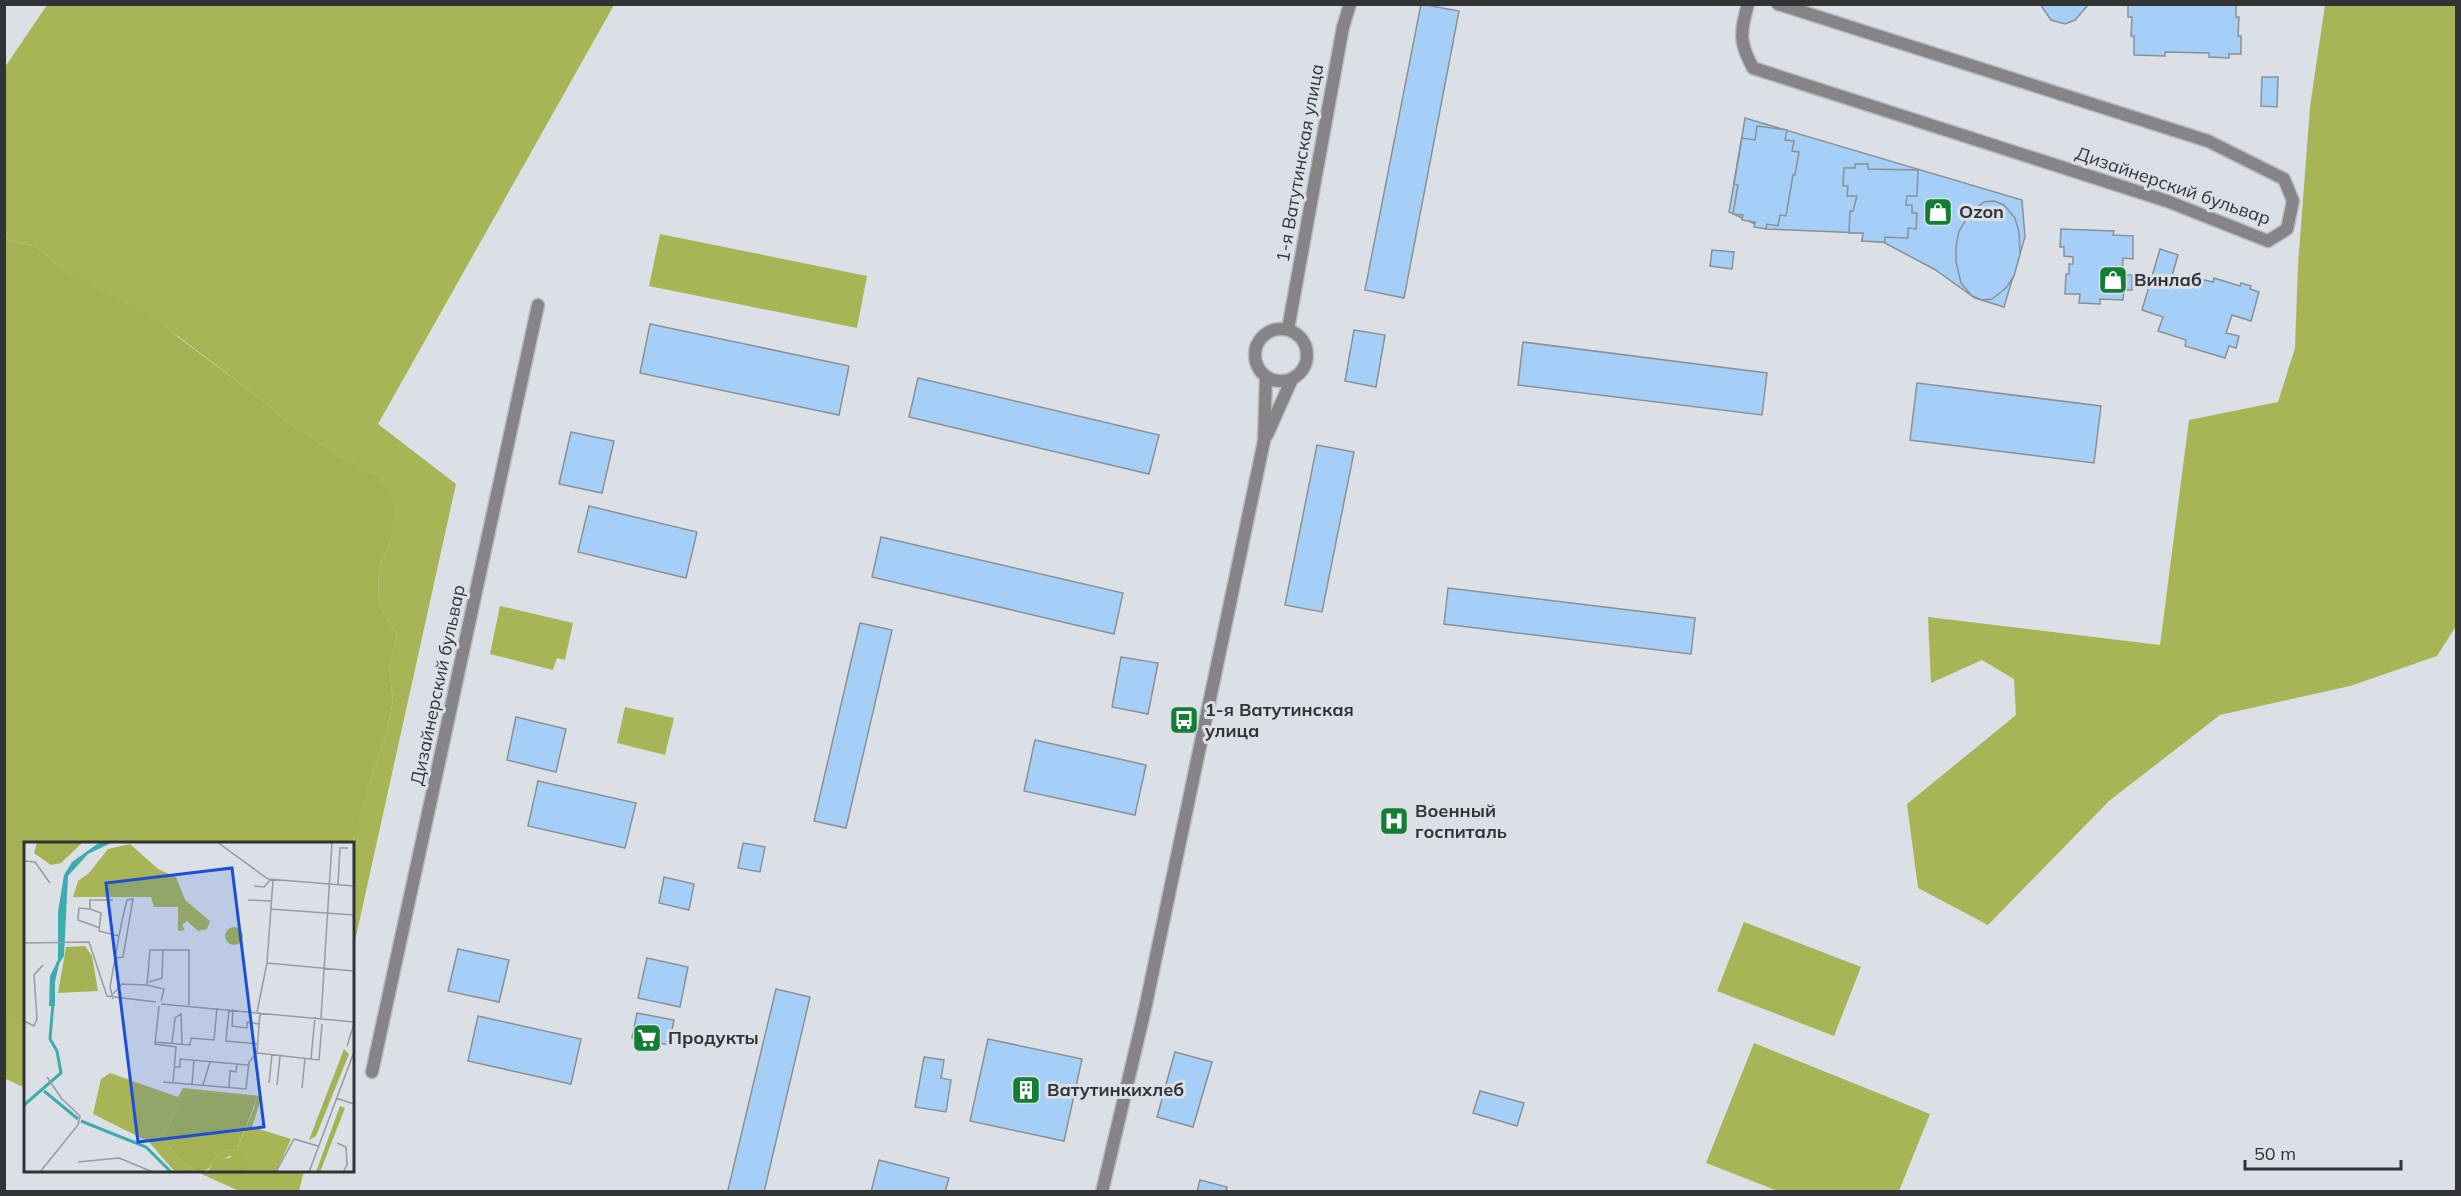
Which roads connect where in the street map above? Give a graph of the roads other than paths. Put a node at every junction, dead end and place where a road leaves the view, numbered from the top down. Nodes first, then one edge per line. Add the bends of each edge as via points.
1 (1350, 4) edge
2 (1748, 4) edge
3 (1778, 4) edge
4 (538, 305) dead end
5 (1288, 329) junction
6 (1266, 377) junction
7 (1292, 379) junction
8 (1264, 441) junction
9 (372, 1072) dead end
10 (1102, 1191) edge

1 - 5 street, 1-я Ватутинская улица
2 - 3 street, Дизайнерский бульвар via 1742,24 1743,50 1753,68 2167,201 2268,241 2287,229 2293,201 2284,179 2208,141
4 - 9 street, Дизайнерский бульвар
5 - 6 street via 1270,331 1257,344 1255,362
5 - 7 street via 1303,340 1308,358 1300,374
6 - 7 street via 1283,382
6 - 8 street
7 - 8 street
8 - 10 street via 1145,1009

